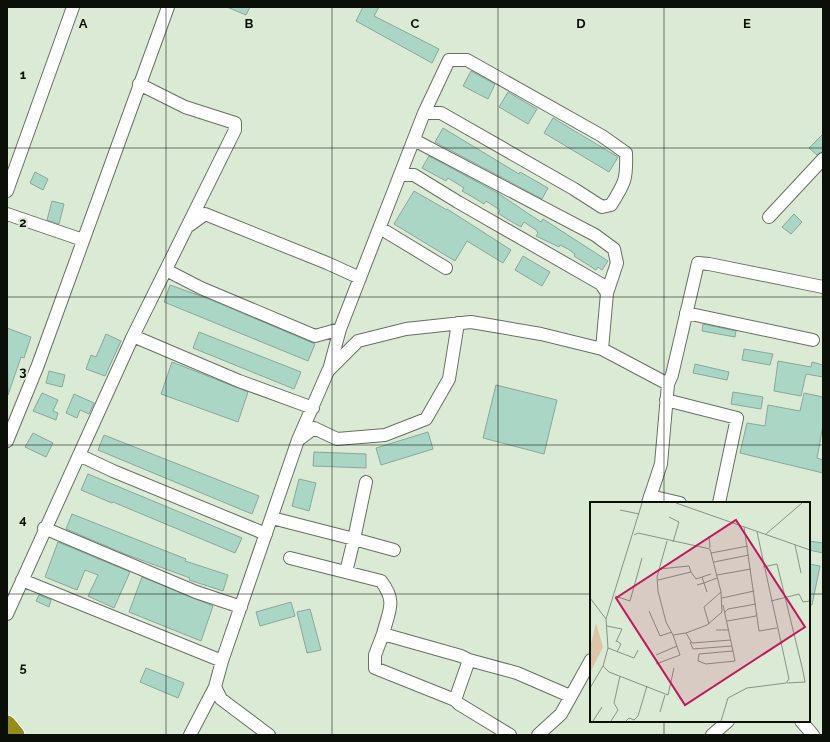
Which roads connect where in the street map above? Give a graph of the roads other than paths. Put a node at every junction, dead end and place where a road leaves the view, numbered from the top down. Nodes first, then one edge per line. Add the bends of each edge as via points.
1 (73, 7) edge
2 (168, 7) edge
3 (139, 84) junction
4 (424, 113) junction
5 (414, 140) junction
6 (823, 159) edge
7 (401, 175) junction
8 (7, 191) edge
9 (7, 214) edge
10 (769, 217) dead end
11 (189, 226) junction
12 (380, 228) junction
13 (83, 240) junction
14 (446, 268) dead end
15 (166, 270) junction
16 (360, 278) junction
17 (823, 287) edge
18 (607, 293) junction
19 (686, 313) junction
20 (458, 324) junction
21 (340, 329) junction
22 (133, 336) junction
23 (813, 340) dead end
24 (602, 349) junction
25 (328, 371) junction
26 (668, 384) junction
27 (666, 400) junction
28 (313, 408) junction
29 (10, 428) edge
30 (298, 440) junction
31 (7, 441) edge
32 (79, 455) junction
33 (366, 482) dead end
34 (649, 499) edge
35 (672, 502) edge
36 (720, 502) edge
37 (272, 518) junction
38 (44, 528) junction
39 (266, 534) junction
40 (354, 539) junction
41 (394, 550) dead end
42 (290, 558) dead end
43 (346, 572) junction
44 (22, 580) junction
45 (241, 607) junction
46 (7, 614) edge
47 (383, 634) junction
48 (469, 660) junction
49 (222, 661) junction
50 (590, 662) edge
51 (216, 687) junction
52 (570, 696) junction
53 (455, 700) junction
54 (727, 722) edge
55 (802, 722) edge
56 (7, 724) edge
57 (16, 735) edge
58 (190, 735) edge
59 (269, 735) edge
60 (510, 735) edge
61 (538, 735) edge
62 (712, 735) edge
63 (814, 735) edge

1 - 8 street
2 - 3 street
3 - 11 street via 185,107 235,123 235,130
3 - 13 street
4 - 4 street via 449,60 467,60 602,136 626,153 627,175 611,205 602,207 441,113
4 - 5 street
5 - 7 street
5 - 18 street via 595,235 614,249 617,263
6 - 10 street
7 - 12 street
7 - 18 street via 414,175 601,284
9 - 13 street
11 - 15 street
11 - 16 street via 205,214
12 - 14 street
12 - 16 street
13 - 29 street via 38,365
15 - 21 street via 201,288 315,336
15 - 22 street
16 - 21 street
17 - 19 street via 698,263
18 - 24 street
19 - 23 street
19 - 26 street
20 - 24 street via 479,323 541,334
20 - 25 street via 406,329 358,341
20 - 30 street via 449,380 426,419 386,435 337,439 314,428
21 - 25 street
22 - 28 street via 239,381
22 - 32 street
24 - 26 street
25 - 28 street
26 - 27 street
27 - 34 street via 661,464
27 - 36 street via 737,418
28 - 30 street
29 - 31 street
30 - 37 street
32 - 38 street
32 - 39 street
33 - 40 street
34 - 35 street
37 - 39 street
37 - 40 street
38 - 44 street
38 - 45 street via 196,592
39 - 45 street
40 - 41 street
40 - 43 street
42 - 43 street
43 - 47 street via 381,581 390,593 391,602
44 - 46 street
44 - 49 street
45 - 49 street
47 - 48 street
47 - 53 street via 375,655 375,668
48 - 52 street via 517,673
48 - 53 street
49 - 51 street
50 - 52 street
51 - 58 street
51 - 59 street via 221,699
52 - 61 street via 560,714
53 - 60 street
54 - 62 street
55 - 63 street
56 - 57 highway

